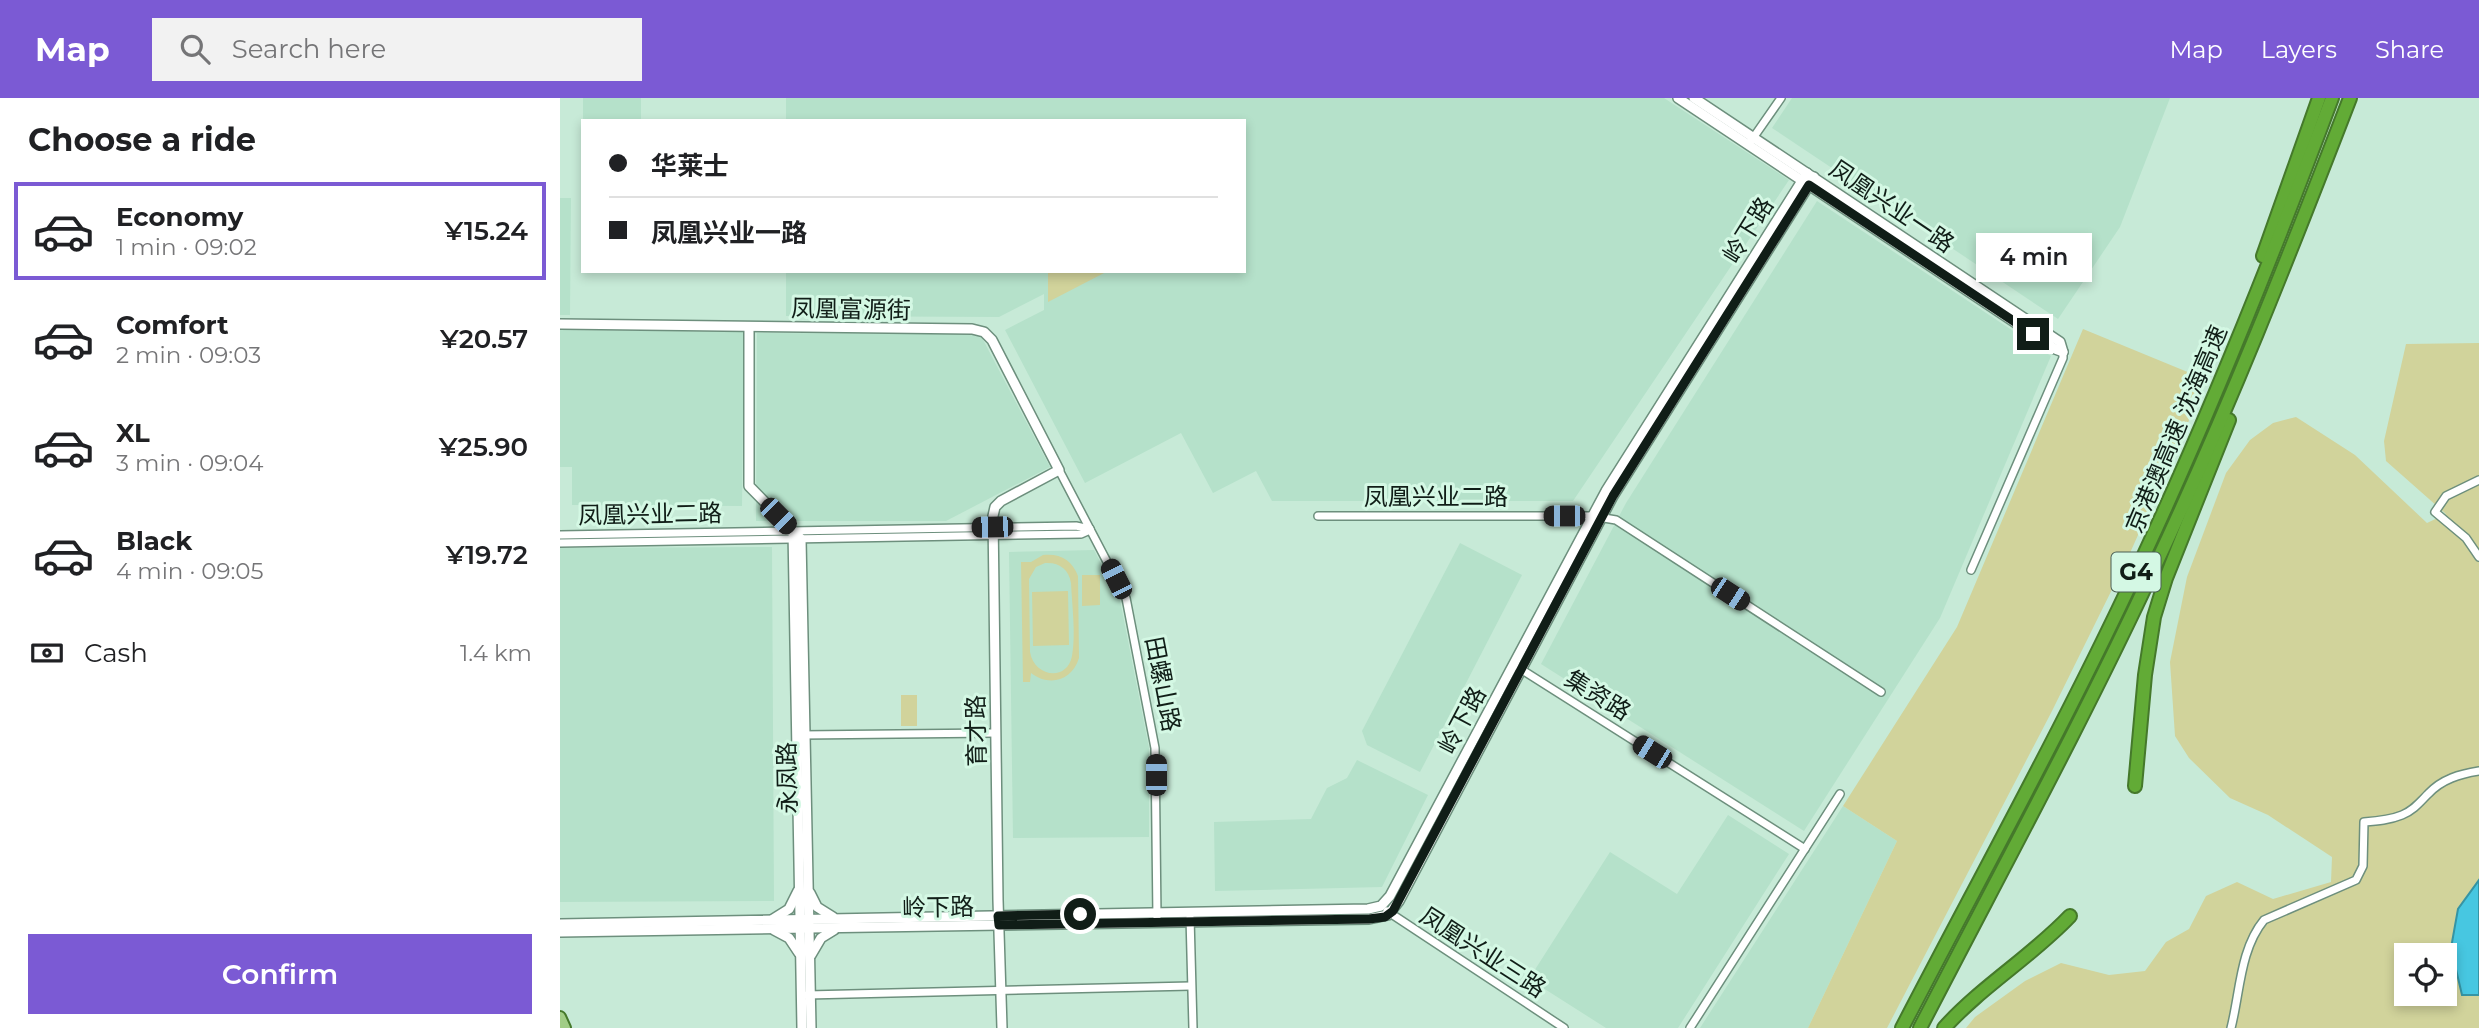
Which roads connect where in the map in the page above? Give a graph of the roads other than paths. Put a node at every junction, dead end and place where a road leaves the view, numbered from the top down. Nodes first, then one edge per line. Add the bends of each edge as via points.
1 (1678, 98) edge
2 (1694, 98) edge
3 (1781, 98) edge
4 (2319, 98) edge
5 (2332, 98) edge
6 (2350, 98) edge
7 (1751, 141) junction
8 (1808, 179) junction
9 (560, 324) edge
10 (749, 327) junction
11 (2255, 337) junction
12 (2063, 352) joint
13 (2211, 404) junction
14 (1059, 470) junction
15 (2479, 480) edge
16 (1318, 516) dead end
17 (1597, 516) junction
18 (1090, 530) junction
19 (992, 531) junction
20 (560, 535) edge
21 (796, 536) junction
22 (560, 543) edge
23 (2479, 556) edge
24 (1971, 570) dead end
25 (1517, 666) junction
26 (1881, 692) dead end
27 (995, 733) junction
28 (801, 735) junction
29 (2479, 771) edge
30 (2135, 786) dead end
31 (1840, 794) dead end
32 (1805, 849) junction
33 (804, 885) junction
34 (1381, 906) junction
35 (1390, 914) junction
36 (2070, 916) dead end
37 (1190, 917) junction
38 (1156, 918) junction
39 (999, 920) junction
40 (842, 923) junction
41 (560, 924) edge
42 (805, 924) junction
43 (766, 925) junction
44 (560, 932) edge
45 (805, 964) junction
46 (1192, 986) junction
47 (1001, 991) junction
48 (806, 995) junction
49 (560, 1017) edge
50 (565, 1028) edge
51 (802, 1028) edge
52 (811, 1028) edge
53 (1002, 1028) edge
54 (1192, 1028) edge
55 (1564, 1028) edge
56 (1690, 1028) edge
57 (1902, 1028) edge
58 (1920, 1028) edge
59 (1944, 1028) edge
60 (2231, 1028) edge

1 - 7 street, 凤凰兴业一路
2 - 7 street, 凤凰兴业一路
3 - 7 street
4 - 13 highway
5 - 13 highway, 京港澳高速 沈海高速 / G4
6 - 11 highway, 京港澳高速 沈海高速 / G4
7 - 8 street, 凤凰兴业一路
8 - 12 street, 凤凰兴业一路 via 2060,342
8 - 17 street, 岭下路
9 - 10 street, 凤凰富源街
10 - 14 street, 凤凰富源街 via 984,332
10 - 21 street via 749,486
11 - 30 highway via 2238,398 2154,617
11 - 58 highway, 京港澳高速 沈海高速 / G4 via 2154,568
12 - 24 street
13 - 57 highway, 京港澳高速 沈海高速 / G4 via 2136,571
14 - 18 street, 田螺山路
14 - 19 street, 育才路 via 998,504
15 - 23 street via 2446,496 2435,512 2466,538
16 - 17 street, 凤凰兴业二路
17 - 25 street, 岭下路
17 - 26 street, 凤凰兴业二路 via 1622,523
18 - 19 street, 凤凰兴业二路 via 1081,534
18 - 38 street, 田螺山路 via 1126,598 1155,747
19 - 21 street, 凤凰兴业二路
19 - 27 street, 育才路
20 - 21 street, 凤凰兴业二路
21 - 22 street, 凤凰兴业二路
21 - 28 street, 永凤路
25 - 32 street, 集资路
25 - 34 street, 岭下路
25 - 35 street, 岭下路
27 - 28 street
27 - 39 street, 育才路
28 - 33 street, 永凤路
29 - 60 street via 2446,780 2404,814 2364,822 2363,866 2356,880 2264,920 2249,945
31 - 32 street
32 - 56 street
33 - 40 street via 819,909
33 - 42 street, 永凤路
33 - 43 street via 789,909
34 - 35 street, 凤凰兴业三路
34 - 37 street, 岭下路
35 - 37 street, 岭下路 via 1369,919
35 - 55 street, 凤凰兴业三路
36 - 59 highway
37 - 38 street, 岭下路
37 - 46 street
38 - 39 street, 岭下路
39 - 40 street, 岭下路
39 - 47 street, 育才路
40 - 42 street, 岭下路
40 - 45 street via 821,938
41 - 43 street, 岭下路
42 - 43 street, 岭下路
42 - 45 street, 永凤路
43 - 44 street, 岭下路
43 - 45 street via 792,941
45 - 48 street, 永凤路
46 - 47 street
46 - 54 street
47 - 48 street
47 - 53 street, 育才路
48 - 51 street, 永凤路
48 - 52 street, 永凤路
49 - 50 main road

